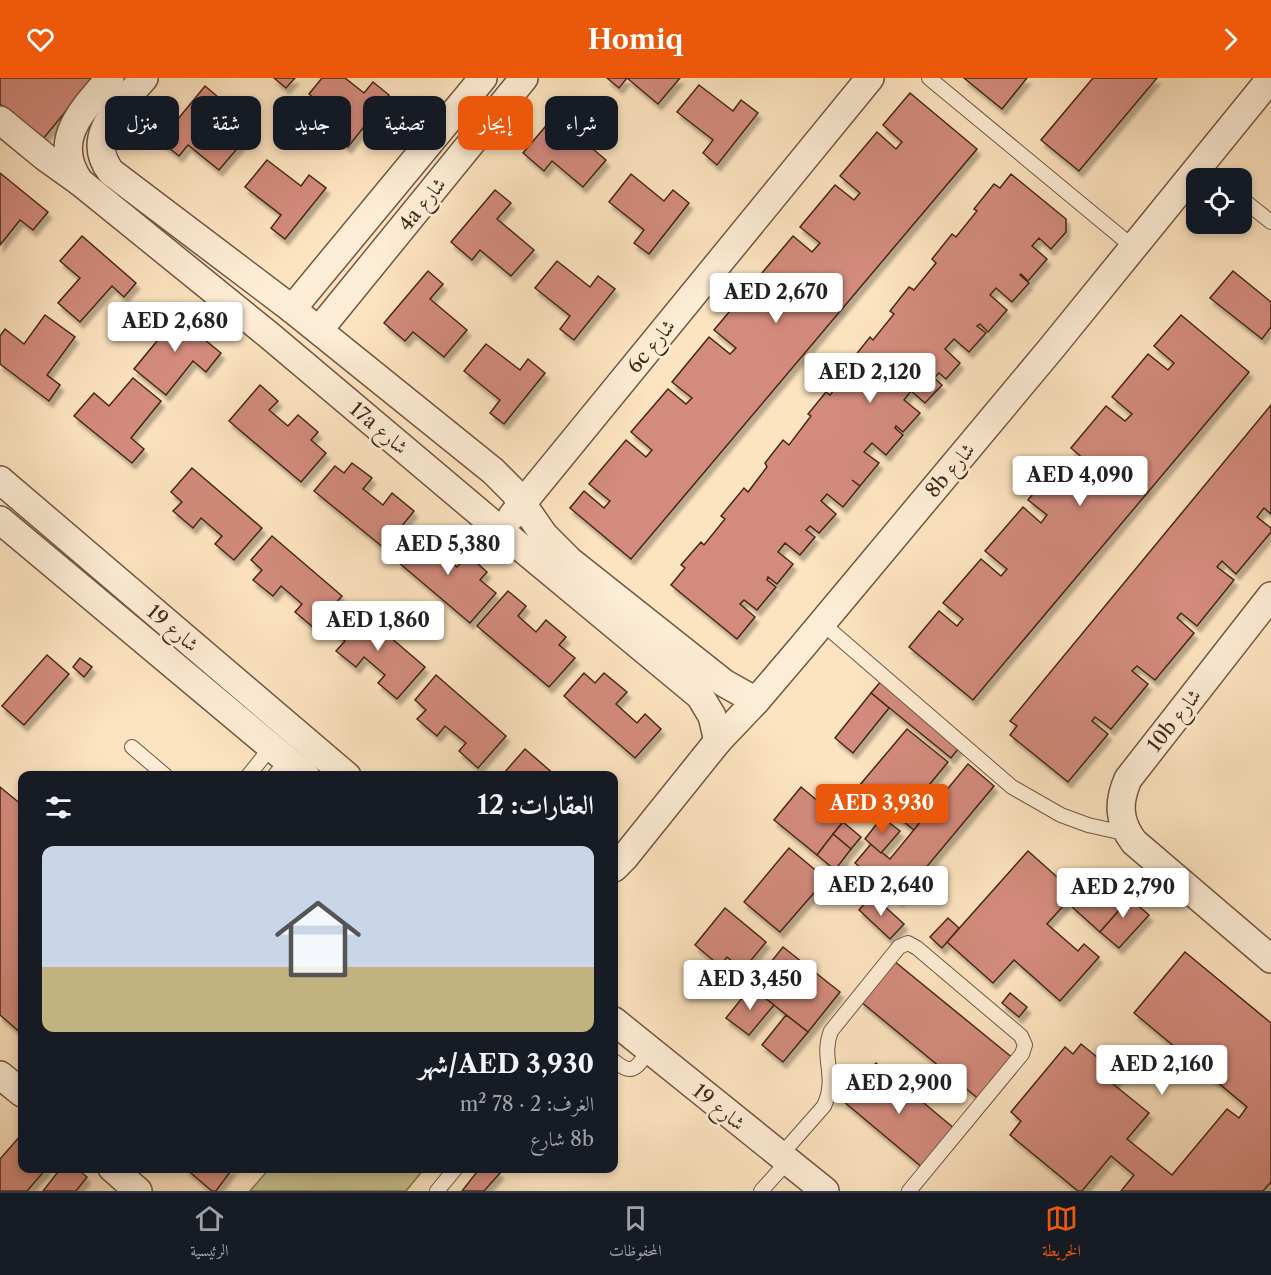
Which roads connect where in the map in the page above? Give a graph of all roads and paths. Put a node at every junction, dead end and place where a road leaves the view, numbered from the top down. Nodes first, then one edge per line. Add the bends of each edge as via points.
1 (110, 78) edge
2 (144, 78) edge
3 (483, 78) edge
4 (524, 78) edge
5 (870, 78) edge
6 (929, 78) edge
7 (1270, 78) edge
8 (0, 120) edge
9 (1211, 168) edge
10 (80, 182) junction
11 (1186, 194) edge
12 (155, 206) junction
13 (1252, 207) edge
14 (1271, 222) edge
15 (138, 231) junction
16 (199, 237) junction
17 (1133, 247) junction
18 (177, 261) junction
19 (292, 309) junction
20 (319, 330) junction
21 (0, 480) edge
22 (522, 504) junction
23 (0, 520) edge
24 (500, 530) junction
25 (1271, 596) edge
26 (822, 623) junction
27 (756, 700) junction
28 (718, 741) junction
29 (132, 747) dead end
30 (285, 764) edge
31 (160, 771) edge
32 (263, 771) edge
33 (341, 771) edge
34 (1136, 843) junction
35 (618, 864) edge
36 (1271, 958) edge
37 (618, 1024) edge
38 (650, 1050) junction
39 (618, 1065) edge
40 (0, 1074) edge
41 (18, 1090) edge
42 (783, 1159) junction
43 (118, 1173) edge
44 (452, 1173) edge
45 (138, 1191) edge
46 (436, 1191) edge
47 (761, 1191) edge
48 (825, 1191) edge
49 (909, 1191) edge

1 - 10 street, 17a شارع via 71,130 68,152
2 - 12 street, 17a شارع via 110,118 101,136 102,156 111,172
3 - 19 street, 4a شارع
4 - 20 street, 4a شارع
5 - 22 street, 6c شارع
6 - 17 lane
7 - 9 street, 8b شارع
8 - 10 street
10 - 15 street, 17a شارع
11 - 17 street, 8b شارع
12 - 15 street via 151,225
12 - 16 street, 17a شارع
13 - 14 lane
15 - 18 street, 17a شارع
16 - 18 street via 182,243
16 - 19 street, 17a شارع
17 - 26 street, 8b شارع
18 - 24 street, 17a شارع
19 - 20 street, 17a شارع
20 - 22 street, 17a شارع via 505,481
21 - 33 street, شارع 19
22 - 24 street, 6c شارع
22 - 27 street, 17a شارع via 544,535 570,561 724,683
23 - 30 street, شارع 19
24 - 28 street, 17a شارع via 700,696 712,716
25 - 34 street, 10b شارع via 1128,779 1120,806 1122,821
26 - 27 street, 8b شارع
26 - 34 lane via 1012,787 1061,815
27 - 28 street, 8b شارع
28 - 35 street, 8b شارع
29 - 31 lane
30 - 32 lane
34 - 36 street
37 - 38 street, شارع 19
38 - 39 lane via 637,1067 630,1070
38 - 42 street, شارع 19
40 - 41 street
42 - 47 lane
42 - 48 street, شارع 19
42 - 49 lane via 827,1099 831,1080 827,1044 831,1031 899,947 908,943 1021,1036 1025,1045 1022,1054
43 - 45 street
44 - 46 lane

